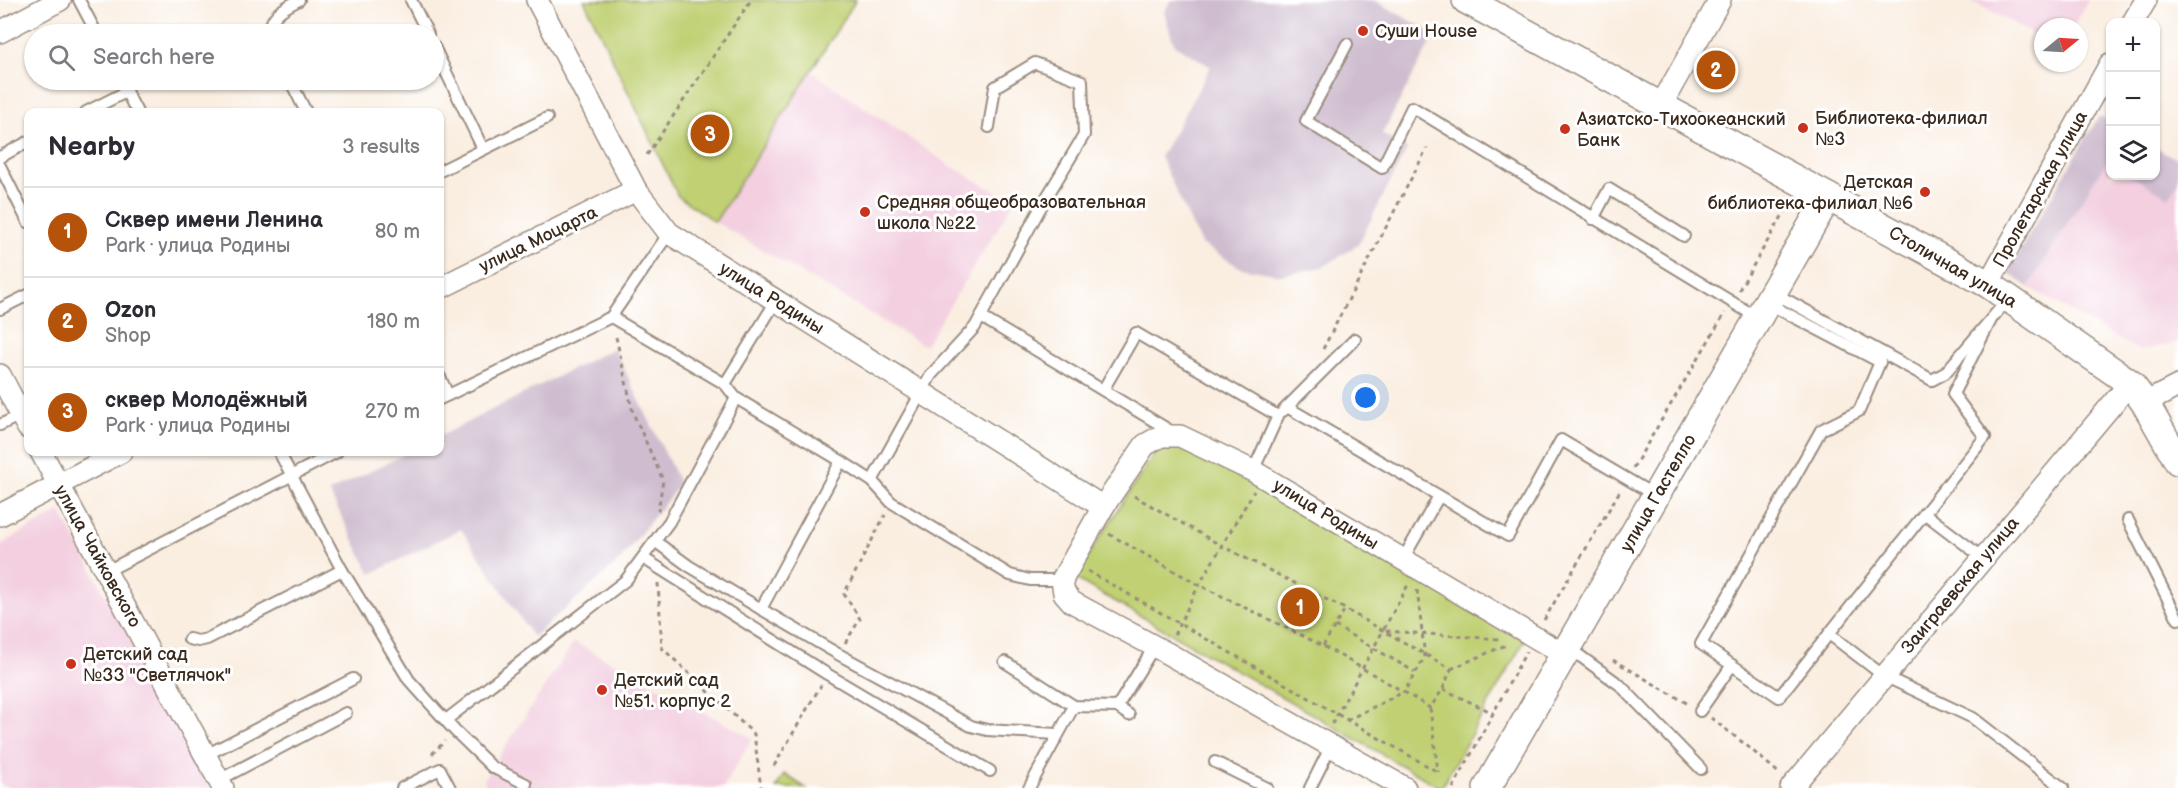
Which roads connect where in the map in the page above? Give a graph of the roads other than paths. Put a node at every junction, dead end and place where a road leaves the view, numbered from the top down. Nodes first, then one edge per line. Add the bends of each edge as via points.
1 (60, 0) edge
2 (79, 0) edge
3 (299, 0) edge
4 (411, 0) edge
5 (537, 0) edge
6 (1466, 0) edge
7 (1720, 0) edge
8 (2146, 0) edge
9 (2135, 18) edge
10 (92, 24) edge
11 (271, 24) edge
12 (423, 24) edge
13 (0, 32) edge
14 (1347, 44) dead end
15 (444, 68) edge
16 (2106, 72) edge
17 (295, 90) edge
18 (126, 92) joint
19 (1660, 106) junction
20 (94, 108) edge
21 (135, 108) edge
22 (304, 108) edge
23 (547, 118) dead end
24 (990, 128) dead end
25 (24, 144) edge
26 (483, 149) junction
27 (0, 157) edge
28 (0, 166) edge
29 (444, 169) edge
30 (636, 190) junction
31 (1828, 197) junction
32 (24, 210) edge
33 (1593, 219) junction
34 (669, 233) junction
35 (1684, 236) dead end
36 (444, 286) edge
37 (24, 297) edge
38 (1997, 300) junction
39 (776, 301) junction
40 (1766, 304) junction
41 (0, 309) edge
42 (611, 317) junction
43 (981, 317) junction
44 (1355, 339) dead end
45 (0, 375) edge
46 (725, 384) junction
47 (2178, 386) edge
48 (1103, 390) junction
49 (923, 392) junction
50 (2137, 393) junction
51 (444, 397) edge
52 (736, 398) junction
53 (1287, 407) junction
54 (1278, 416) junction
55 (24, 420) edge
56 (24, 422) edge
57 (0, 425) edge
58 (1180, 436) junction
59 (43, 456) edge
60 (113, 456) edge
61 (281, 456) edge
62 (329, 456) edge
63 (841, 461) junction
64 (2178, 461) edge
65 (1258, 474) junction
66 (291, 475) junction
67 (872, 481) junction
68 (59, 485) junction
69 (1439, 496) junction
70 (1656, 496) junction
71 (1924, 513) junction
72 (0, 515) edge
73 (1097, 516) junction
74 (2128, 520) dead end
75 (656, 542) junction
76 (643, 558) junction
77 (1983, 558) junction
78 (342, 570) junction
79 (1412, 571) junction
80 (107, 572) junction
81 (1062, 580) junction
82 (761, 609) junction
83 (2178, 619) edge
84 (1829, 634) junction
85 (189, 639) dead end
86 (1159, 649) junction
87 (1567, 651) junction
88 (1005, 663) dead end
89 (1732, 665) junction
90 (1884, 676) junction
91 (353, 679) dead end
92 (1074, 706) junction
93 (1117, 707) junction
94 (1700, 711) road end
95 (346, 713) dead end
96 (1128, 715) dead end
97 (446, 720) junction
98 (1057, 734) junction
99 (1327, 743) junction
100 (206, 755) junction
101 (1215, 762) dead end
102 (1701, 769) dead end
103 (990, 771) dead end
104 (221, 784) edge
105 (526, 784) dead end
106 (1792, 787) edge
107 (402, 788) edge
108 (450, 788) edge
109 (1029, 788) edge
110 (1267, 788) edge
111 (1310, 788) edge
112 (1406, 788) edge
113 (1487, 788) edge
114 (2063, 788) edge

1 - 13 street
2 - 10 lane
3 - 11 lane via 283,8
4 - 12 lane
5 - 30 street, улица Родины
6 - 19 street, Столичная улица
7 - 19 street
8 - 9 street
14 - 33 lane via 1306,121 1382,168 1412,107
15 - 26 lane
16 - 38 street, Пролетарская улица
17 - 22 lane
18 - 20 lane
18 - 21 lane
19 - 31 street, Столичная улица
23 - 26 lane
24 - 43 lane via 995,87 1035,63 1082,81 1084,135
25 - 27 lane
26 - 29 lane
28 - 32 lane
30 - 34 street, улица Родины
30 - 36 street, улица Моцарта
31 - 38 street, Столичная улица
31 - 40 street, улица Гастелло
33 - 35 lane via 1609,189
33 - 40 lane via 1731,302
34 - 39 street, улица Родины
34 - 42 lane
37 - 41 lane
38 - 40 lane via 1945,373 1932,380
38 - 50 street, Столичная улица
38 - 71 lane via 1953,394 1985,437
39 - 46 lane
39 - 49 street, улица Родины
40 - 70 street, улица Гастелло
40 - 89 lane via 1880,362 1859,411 1821,430 1701,644
42 - 46 lane
42 - 51 lane
43 - 48 lane
43 - 49 lane via 961,345 931,375
44 - 53 lane
45 - 55 street
46 - 52 lane
47 - 50 street, Заиграевская улица
48 - 54 lane via 1136,333
48 - 58 lane
49 - 67 lane
49 - 73 street, улица Родины
50 - 64 street, Столичная улица
50 - 77 street, Заиграевская улица
52 - 63 lane
52 - 75 lane
53 - 54 lane
53 - 69 lane
54 - 65 lane
56 - 57 lane
58 - 65 street, улица Родины
58 - 73 street via 1161,436 1144,445
59 - 68 street, улица Чайковского
60 - 68 street
61 - 66 lane
62 - 66 lane
63 - 67 lane
63 - 82 lane
65 - 79 street, улица Родины
66 - 78 lane
66 - 80 lane
67 - 81 lane via 891,502 1010,575 1030,580
68 - 72 street
68 - 80 street, улица Чайковского
69 - 70 lane via 1508,536 1561,440
69 - 79 lane
70 - 87 street, улица Гастелло
71 - 77 lane
71 - 84 lane
73 - 81 street
74 - 83 lane
75 - 76 lane
75 - 82 lane
76 - 97 lane via 626,580
76 - 103 lane via 827,675
77 - 90 street, Заиграевская улица
78 - 85 lane via 207,639
78 - 97 lane via 410,680
79 - 87 street, улица Родины
80 - 100 street, улица Чайковского
81 - 86 street via 1064,593 1072,602
82 - 98 lane via 971,726
84 - 89 lane via 1779,697
84 - 90 lane
86 - 93 lane
86 - 99 street
87 - 102 lane via 1620,685
87 - 113 street, улица Гастелло
88 - 92 lane
89 - 94 lane
90 - 106 street, Заиграевская улица
90 - 114 lane via 1973,718
91 - 100 lane
92 - 93 lane
92 - 98 lane
93 - 96 lane
95 - 104 lane
97 - 105 lane via 492,767
98 - 109 lane
99 - 111 lane
99 - 112 street
100 - 104 street, улица Чайковского
101 - 110 lane
107 - 108 lane via 440,769

